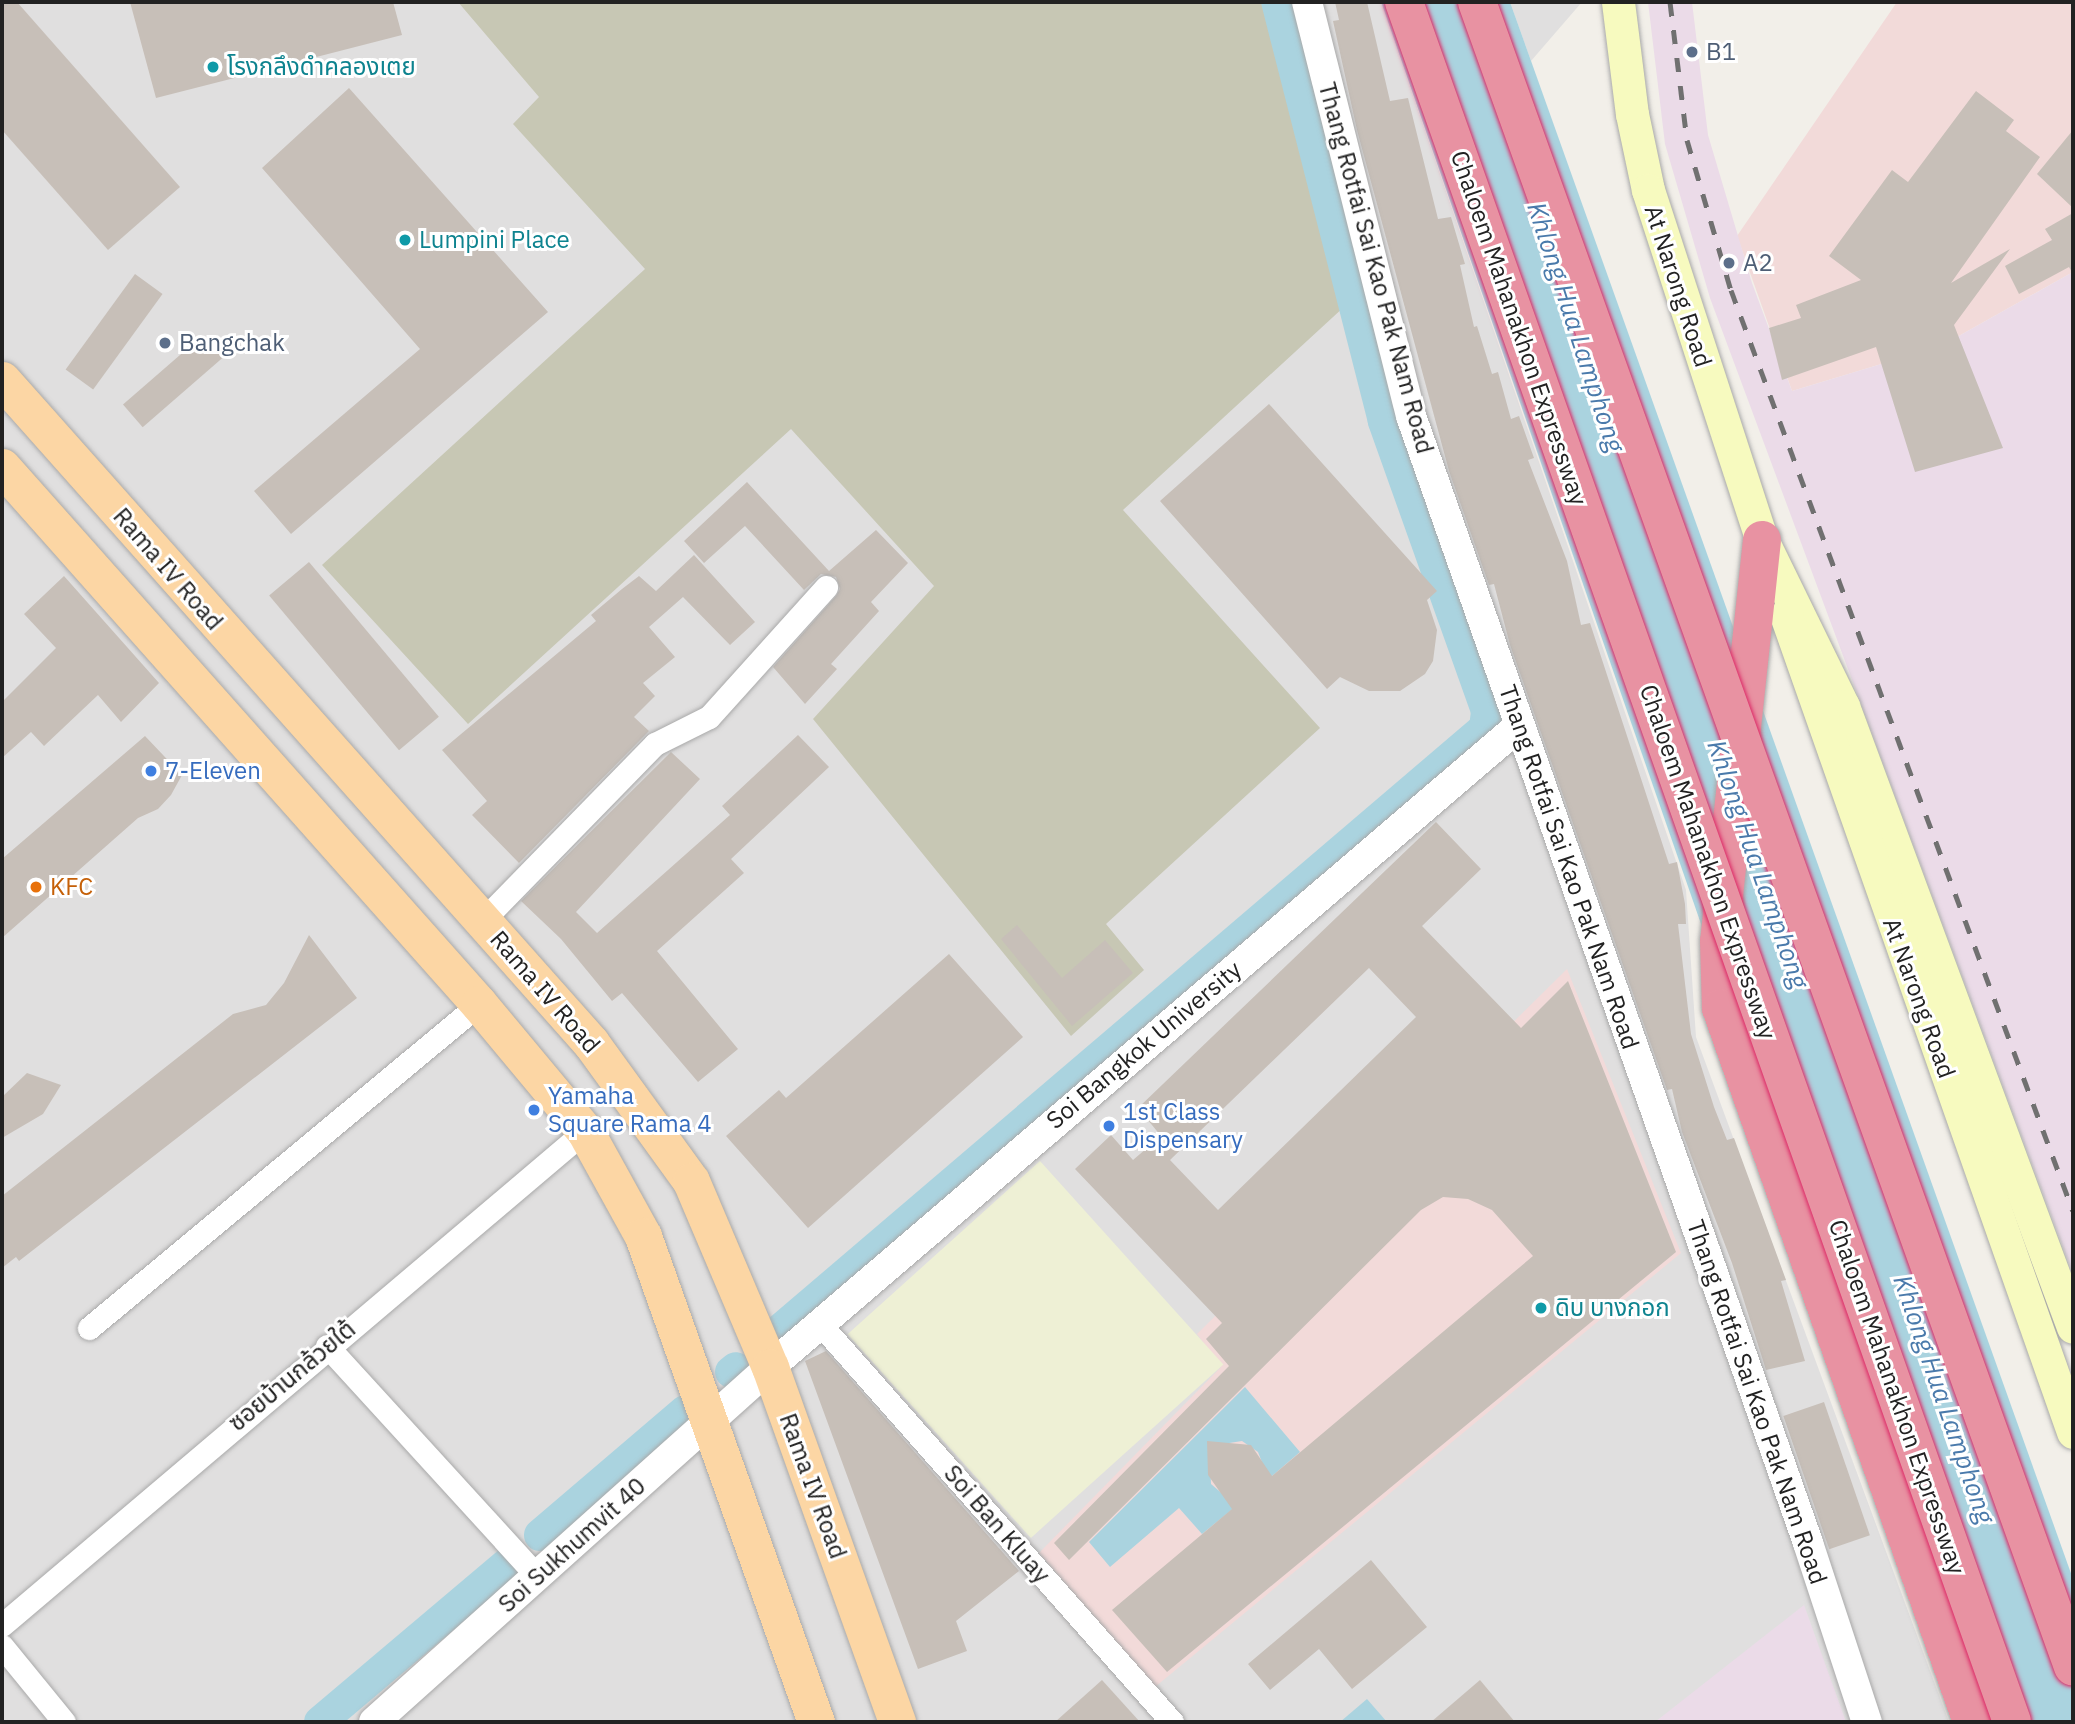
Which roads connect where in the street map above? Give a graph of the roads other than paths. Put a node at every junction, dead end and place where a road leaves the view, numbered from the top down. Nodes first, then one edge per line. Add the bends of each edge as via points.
1 (1307, 2) edge
2 (1404, 2) edge
3 (1477, 2) edge
4 (1618, 2) edge
5 (2, 380) edge
6 (2, 467) edge
7 (1767, 551) junction
8 (826, 587) dead end
9 (1519, 726) junction
10 (483, 920) junction
11 (479, 1004) junction
12 (584, 1131) junction
13 (821, 1325) junction
14 (2073, 1327) edge
15 (89, 1328) dead end
16 (327, 1346) junction
17 (770, 1367) junction
18 (711, 1420) junction
19 (2073, 1432) edge
20 (536, 1575) junction
21 (2, 1625) edge
22 (2, 1646) edge
23 (2073, 1667) edge
24 (64, 1722) edge
25 (374, 1722) edge
26 (816, 1722) edge
27 (897, 1722) edge
28 (1172, 1722) edge
29 (1867, 1722) edge
30 (1972, 1722) edge
31 (2012, 1722) edge

1 - 9 street, Thang Rotfai Sai Kao Pak Nam Road via 1411,416
2 - 31 highway, Chaloem Mahanakhon Expressway, bridge
3 - 23 highway, bridge
4 - 7 main road, At Narong Road via 1632,114 1648,190
5 - 10 main road, Rama IV Road
6 - 11 main road
7 - 14 main road, At Narong Road via 1843,706
7 - 19 main road, At Narong Road via 1796,654
7 - 30 highway via 1752,624 1719,941 1721,1008
8 - 10 street via 709,717 655,744
9 - 13 street, Soi Bangkok University
9 - 29 street, Thang Rotfai Sai Kao Pak Nam Road
10 - 17 main road, Rama IV Road via 591,1043 691,1181
11 - 12 main road
11 - 15 street
12 - 16 street, ซอยบ้านกล้วยใต้
12 - 18 main road via 643,1236
13 - 17 street, Soi Bangkok University
13 - 28 street, Soi Ban Kluay
16 - 20 street
16 - 21 street, ซอยบ้านกล้วยใต้
17 - 18 street, Soi Sukhumvit 40
17 - 27 main road, Rama IV Road
18 - 20 street, Soi Sukhumvit 40
18 - 26 main road
20 - 25 street, Soi Sukhumvit 40
22 - 24 street

